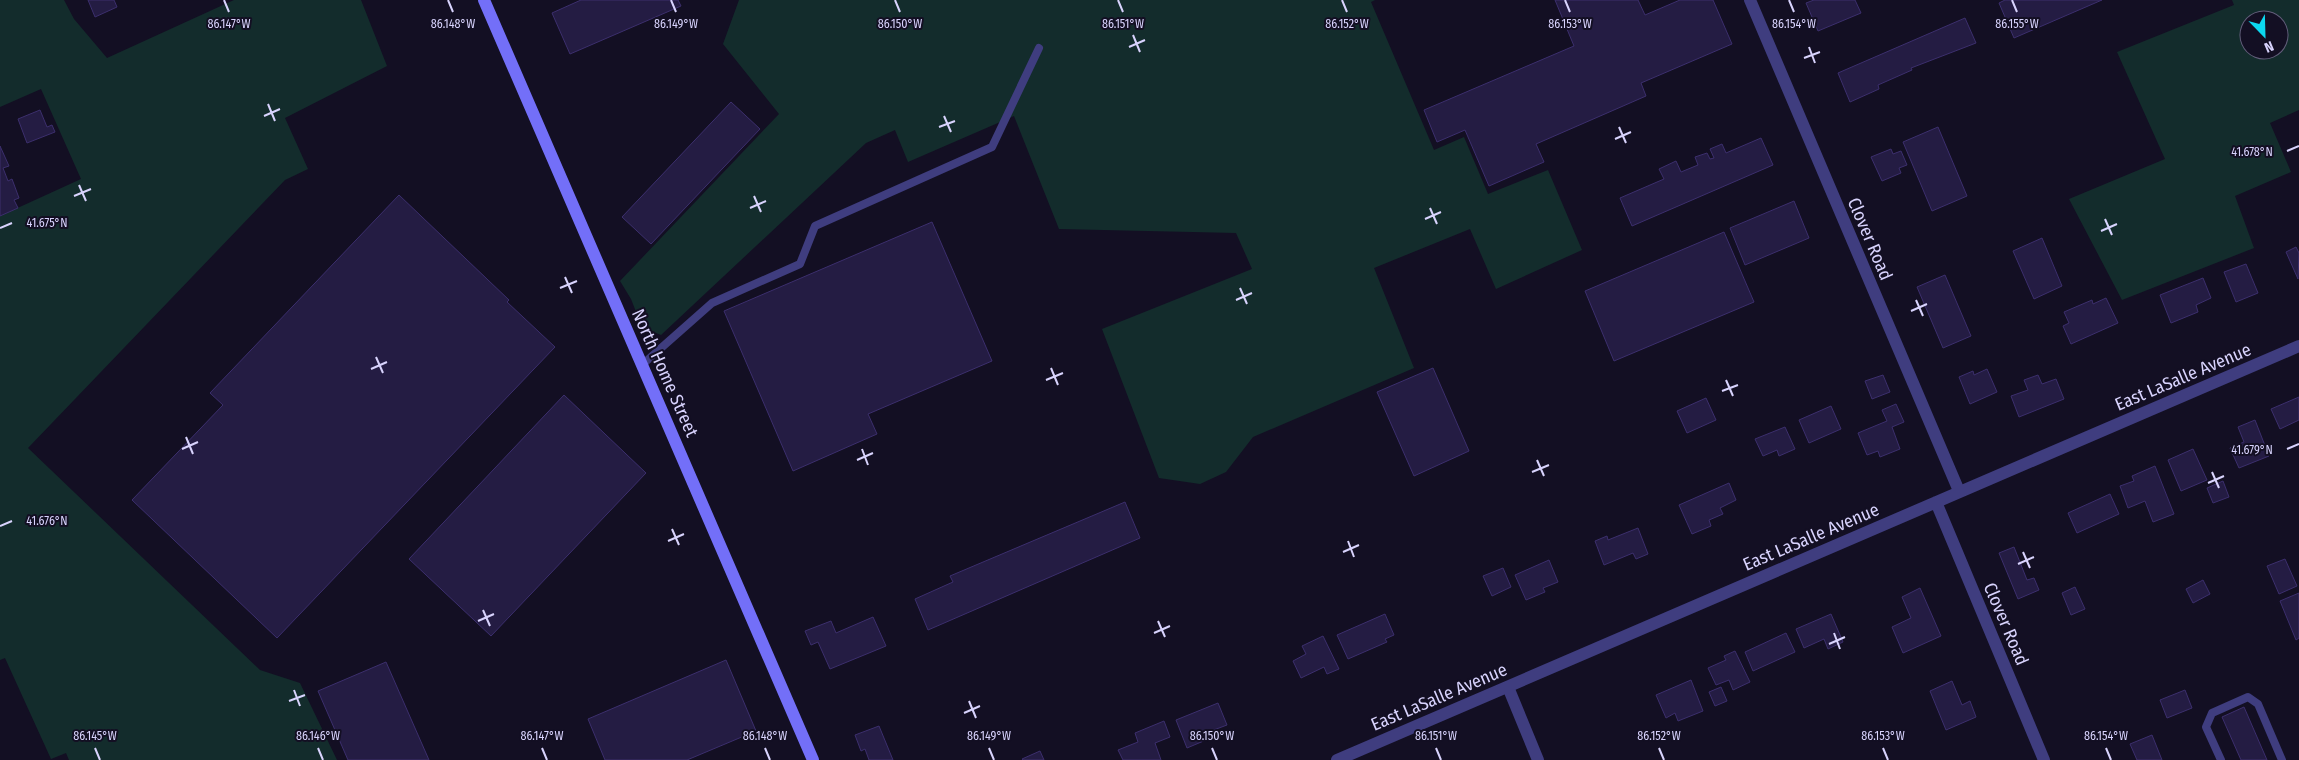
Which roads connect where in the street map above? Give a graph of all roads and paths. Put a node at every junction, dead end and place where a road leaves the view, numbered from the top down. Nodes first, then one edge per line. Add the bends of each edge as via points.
1 (484, 0) edge
2 (1750, 0) edge
3 (1039, 48) dead end
4 (2299, 346) edge
5 (642, 364) junction
6 (1959, 491) junction
7 (1936, 502) junction
8 (1508, 687) junction
9 (813, 760) edge
10 (1337, 760) edge
11 (1538, 760) edge
12 (2044, 760) edge
13 (2221, 760) edge
14 (2282, 760) edge

1 - 5 street, North Home Street
2 - 6 street, Clover Road
3 - 5 lane via 992,147 815,226 800,264 712,303
4 - 6 street, East LaSalle Avenue
5 - 9 street, North Home Street
6 - 7 street, East LaSalle Avenue
7 - 8 street, East LaSalle Avenue
7 - 12 street, Clover Road
8 - 10 street, East LaSalle Avenue
8 - 11 street
13 - 14 lane via 2206,727 2212,713 2248,697 2258,704

